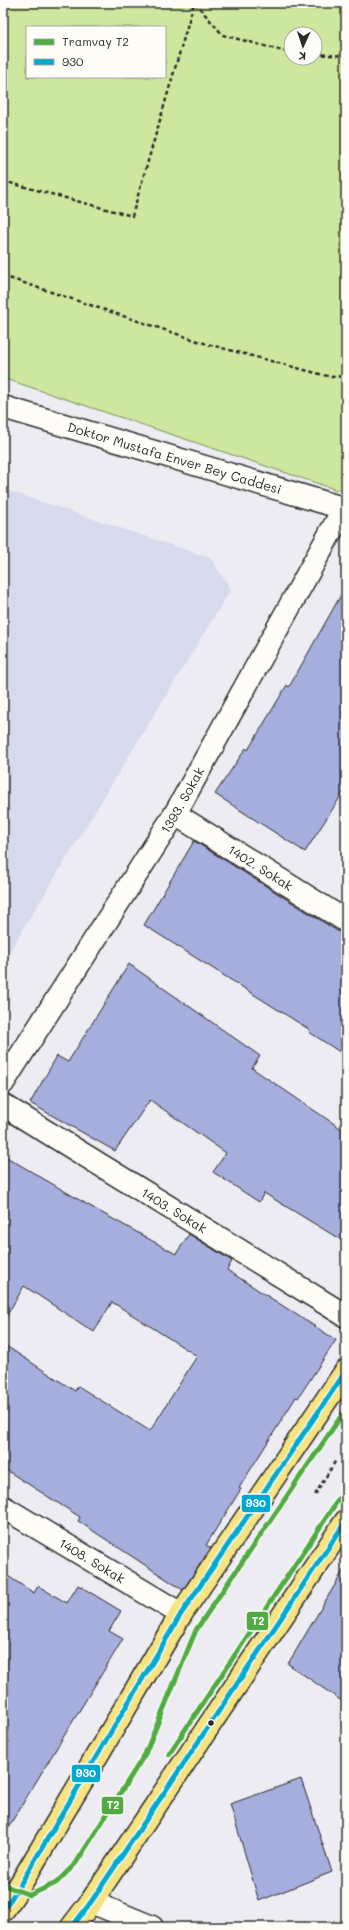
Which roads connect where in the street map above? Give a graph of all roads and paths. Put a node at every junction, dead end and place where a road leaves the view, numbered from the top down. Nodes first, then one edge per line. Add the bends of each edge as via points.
1 (195, 3) edge
2 (283, 51) edge
3 (323, 55) edge
4 (346, 56) edge
5 (3, 181) edge
6 (3, 276) edge
7 (346, 376) edge
8 (3, 406) edge
9 (345, 508) edge
10 (175, 814) junction
11 (346, 921) edge
12 (3, 1083) edge
13 (3, 1105) edge
14 (346, 1316) edge
15 (346, 1371) edge
16 (336, 1460) dead end
17 (315, 1495) dead end
18 (3, 1507) edge
19 (346, 1521) edge
20 (181, 1614) junction
21 (6, 1902) edge
22 (91, 1902) junction
23 (72, 1927) edge
24 (152, 1927) edge

1 - 2 path via 222,36
1 - 5 path via 132,216
3 - 4 path
6 - 7 path via 207,344 331,377
8 - 9 street, Doktor Mustafa Enver Bey Caddesi
9 - 10 street, 1393. Sokak
10 - 11 street, 1402. Sokak
10 - 12 street, 1393. Sokak
13 - 14 street, 1403. Sokak
15 - 20 main road
16 - 17 path
18 - 20 street, 1408. Sokak
19 - 22 main road
20 - 21 main road
22 - 23 main road
22 - 24 street

